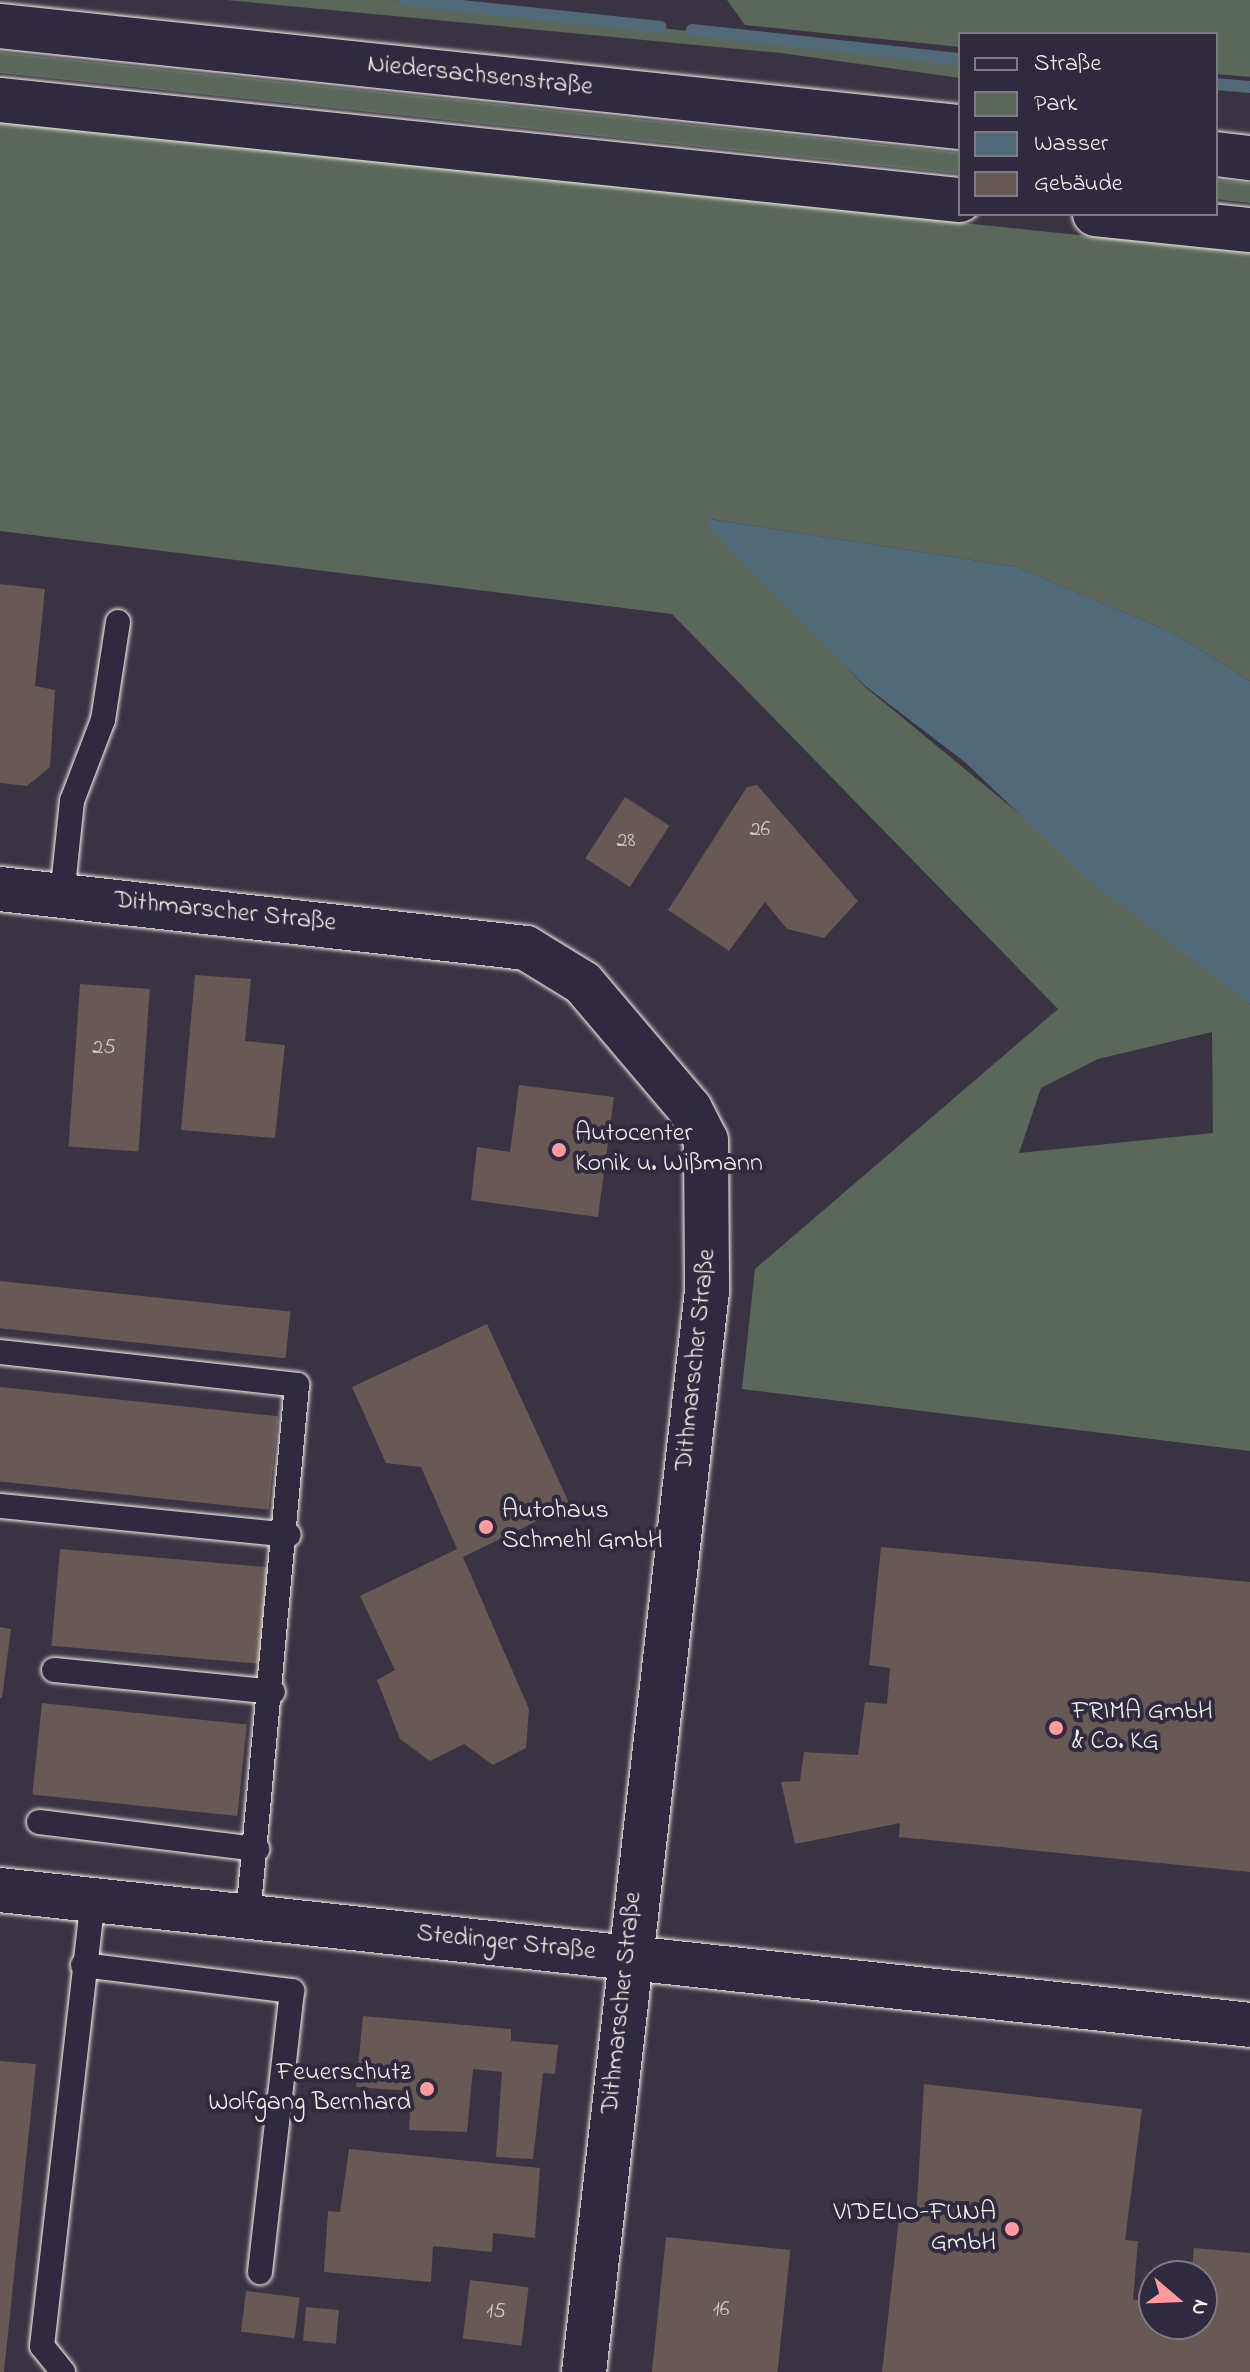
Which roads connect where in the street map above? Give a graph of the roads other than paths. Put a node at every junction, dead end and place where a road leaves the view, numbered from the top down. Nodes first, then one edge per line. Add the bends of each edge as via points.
1 (0, 26) edge
2 (0, 100) edge
3 (958, 127) edge
4 (1218, 154) edge
5 (1250, 158) edge
6 (958, 200) edge
7 (1114, 216) edge
8 (1250, 230) edge
9 (118, 622) dead end
10 (0, 889) edge
11 (62, 896) junction
12 (0, 1352) edge
13 (0, 1506) edge
14 (289, 1535) junction
15 (54, 1670) dead end
16 (273, 1692) junction
17 (39, 1822) dead end
18 (257, 1849) junction
19 (0, 1890) edge
20 (93, 1900) junction
21 (248, 1916) junction
22 (627, 1958) junction
23 (83, 1965) junction
24 (1250, 2025) edge
25 (260, 2272) dead end
26 (63, 2372) edge
27 (584, 2372) edge

1 - 3 street, Niedersachsenstraße
2 - 6 street
4 - 5 street
7 - 8 street
9 - 11 lane via 103,720 72,801
10 - 11 street, Dithmarscher Straße
11 - 22 street, Dithmarscher Straße via 526,948 583,983 690,1109 712,1168 707,1291
12 - 14 lane via 297,1385
13 - 14 lane
14 - 16 lane
15 - 16 lane
16 - 18 lane
17 - 18 lane
18 - 21 lane
19 - 20 street, Stedinger Straße
20 - 21 street, Stedinger Straße
20 - 23 lane
21 - 22 street, Stedinger Straße
22 - 24 street, Stedinger Straße
22 - 27 street, Dithmarscher Straße
23 - 25 lane via 292,1991
23 - 26 lane via 42,2346

